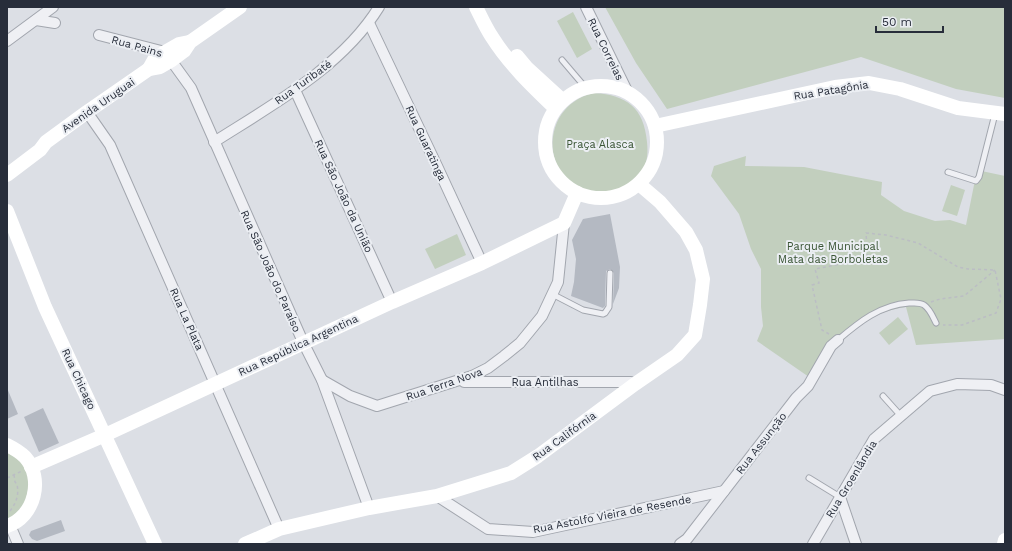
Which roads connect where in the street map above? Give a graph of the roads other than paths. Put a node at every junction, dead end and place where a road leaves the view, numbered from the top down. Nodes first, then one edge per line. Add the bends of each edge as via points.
1 (53, 7) edge
2 (240, 7) edge
3 (379, 7) edge
4 (476, 7) edge
5 (483, 7) edge
6 (586, 7) edge
7 (36, 20) junction
8 (54, 23) dead end
9 (369, 23) junction
10 (99, 36) dead end
11 (7, 41) edge
12 (168, 56) junction
13 (562, 60) dead end
14 (584, 87) junction
15 (295, 90) junction
16 (627, 91) junction
17 (559, 104) junction
18 (87, 112) junction
19 (1000, 113) edge
20 (655, 126) junction
21 (46, 142) junction
22 (214, 142) junction
23 (7, 165) edge
24 (948, 172) dead end
25 (7, 175) edge
26 (639, 184) junction
27 (577, 193) junction
28 (7, 211) edge
29 (564, 223) junction
30 (482, 263) junction
31 (610, 273) dead end
32 (552, 294) junction
33 (392, 302) junction
34 (937, 324) road end
35 (838, 340) joint
36 (303, 342) junction
37 (322, 380) junction
38 (454, 382) junction
39 (216, 384) junction
40 (635, 384) junction
41 (1005, 390) edge
42 (883, 396) dead end
43 (900, 416) junction
44 (105, 435) junction
45 (7, 444) edge
46 (31, 467) junction
47 (809, 478) dead end
48 (724, 491) junction
49 (437, 496) junction
50 (840, 497) junction
51 (369, 508) junction
52 (8, 521) edge
53 (279, 529) junction
54 (1005, 540) edge
55 (685, 542) edge
56 (18, 544) edge
57 (155, 544) edge
58 (246, 544) edge
59 (813, 544) edge
60 (856, 544) edge
61 (1004, 544) edge

1 - 7 street
2 - 12 street, Avenida Uruguai via 190,42 184,51
3 - 9 street, Rua Turibaté
4 - 17 street via 491,36 525,80
5 - 17 street via 497,32
6 - 16 street, Rua Correias
7 - 8 street
7 - 11 street
9 - 15 street, Rua Turibaté via 333,60
9 - 30 street, Rua Guaratinga
10 - 12 street, Rua Pains
12 - 18 street, Avenida Uruguai via 160,67 149,69
12 - 22 street, Rua São João do Paraíso via 191,88
13 - 14 lane
14 - 16 street via 613,86
14 - 17 street via 573,92
15 - 22 street, Rua Turibaté
15 - 33 street, Rua São João da União
16 - 20 street via 649,112
17 - 27 street via 545,134 546,156 556,175
18 - 21 street, Avenida Uruguai
18 - 39 street, Rua La Plata via 110,145
19 - 20 street, Rua Patagônia via 958,108 900,89 869,83 835,87
19 - 24 lane via 979,177 976,180
20 - 26 street via 658,142 656,158
21 - 23 street, Avenida Uruguai via 36,145
21 - 25 street, Avenida Uruguai via 40,150
22 - 36 street, Rua São João do Paraíso
26 - 27 street via 630,191 610,198
26 - 40 street, Rua Califórnia via 660,202 686,232 696,250 702,279 695,335 677,355
27 - 29 street, Rua Terra Nova
28 - 44 street, Rua Chicago via 46,306
29 - 30 street, Rua República Argentina
29 - 32 street, Rua Terra Nova via 558,282
30 - 33 street, Rua República Argentina
31 - 32 lane via 609,307 603,314 583,310
32 - 38 street, Rua Terra Nova via 542,316 520,343 488,368
33 - 36 street, Rua República Argentina
34 - 35 lane via 923,304 904,303 879,310
35 - 48 street, Rua Assunção via 831,346 808,386
36 - 37 street, Rua São João do Paraíso
36 - 39 street, Rua República Argentina
37 - 38 street, Rua Terra Nova via 350,396 377,406
37 - 51 street, Rua São João do Paraíso
38 - 40 street, Rua Antilhas
39 - 44 street, Rua República Argentina
39 - 53 street, Rua La Plata
40 - 49 street, Rua Califórnia via 511,473
41 - 43 street, Rua Groenlândia via 991,385 957,384 930,391
42 - 43 lane
43 - 50 street, Rua Groenlândia via 874,439
44 - 46 street, Rua República Argentina
44 - 57 street, Rua Chicago
45 - 46 street via 25,457
46 - 52 street via 36,488 33,500 28,511
47 - 50 lane
48 - 49 street, Rua Astolfo Vieira de Resende via 533,532 488,529
48 - 55 street, Rua Assunção
49 - 51 street, Rua Califórnia
50 - 59 street, Rua Groenlândia
50 - 60 street
51 - 53 street, Rua Califórnia
52 - 56 street
53 - 58 street, Rua Califórnia
54 - 61 street

